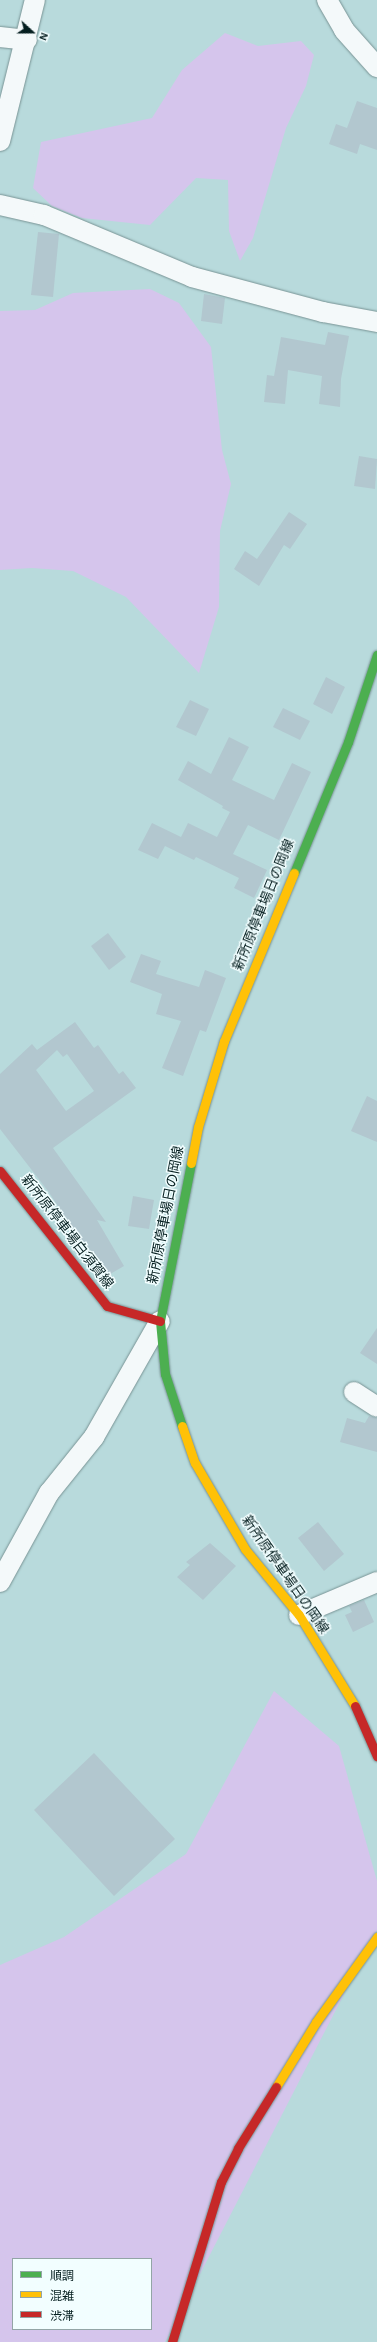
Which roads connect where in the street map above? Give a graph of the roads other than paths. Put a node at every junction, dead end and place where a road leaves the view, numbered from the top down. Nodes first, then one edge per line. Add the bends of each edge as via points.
1 (35, 0) edge
2 (327, 0) edge
3 (0, 37) edge
4 (27, 40) junction
5 (377, 67) edge
6 (0, 141) edge
7 (0, 205) edge
8 (377, 322) edge
9 (377, 655) edge
10 (0, 1171) edge
11 (160, 1321) junction
12 (354, 1392) dead end
13 (377, 1406) edge
14 (0, 1582) edge
15 (377, 1582) edge
16 (298, 1615) junction
17 (377, 1756) edge
18 (377, 1937) edge
19 (172, 2342) edge

1 - 4 street
2 - 5 street via 344,30
3 - 4 street
4 - 6 street
7 - 8 street via 44,215 192,277 323,312
9 - 11 main road, 新所原停車場日の岡線 via 348,742 224,1041 198,1127
10 - 11 main road, 新所原停車場白須賀線 via 107,1306
11 - 14 street via 94,1437 49,1492
11 - 16 main road, 新所原停車場日の岡線 via 165,1374 195,1463 245,1549
12 - 13 street
15 - 16 street
16 - 17 main road, 新所原停車場日の岡線 via 358,1709
18 - 19 main road via 316,2022 238,2148 221,2182

